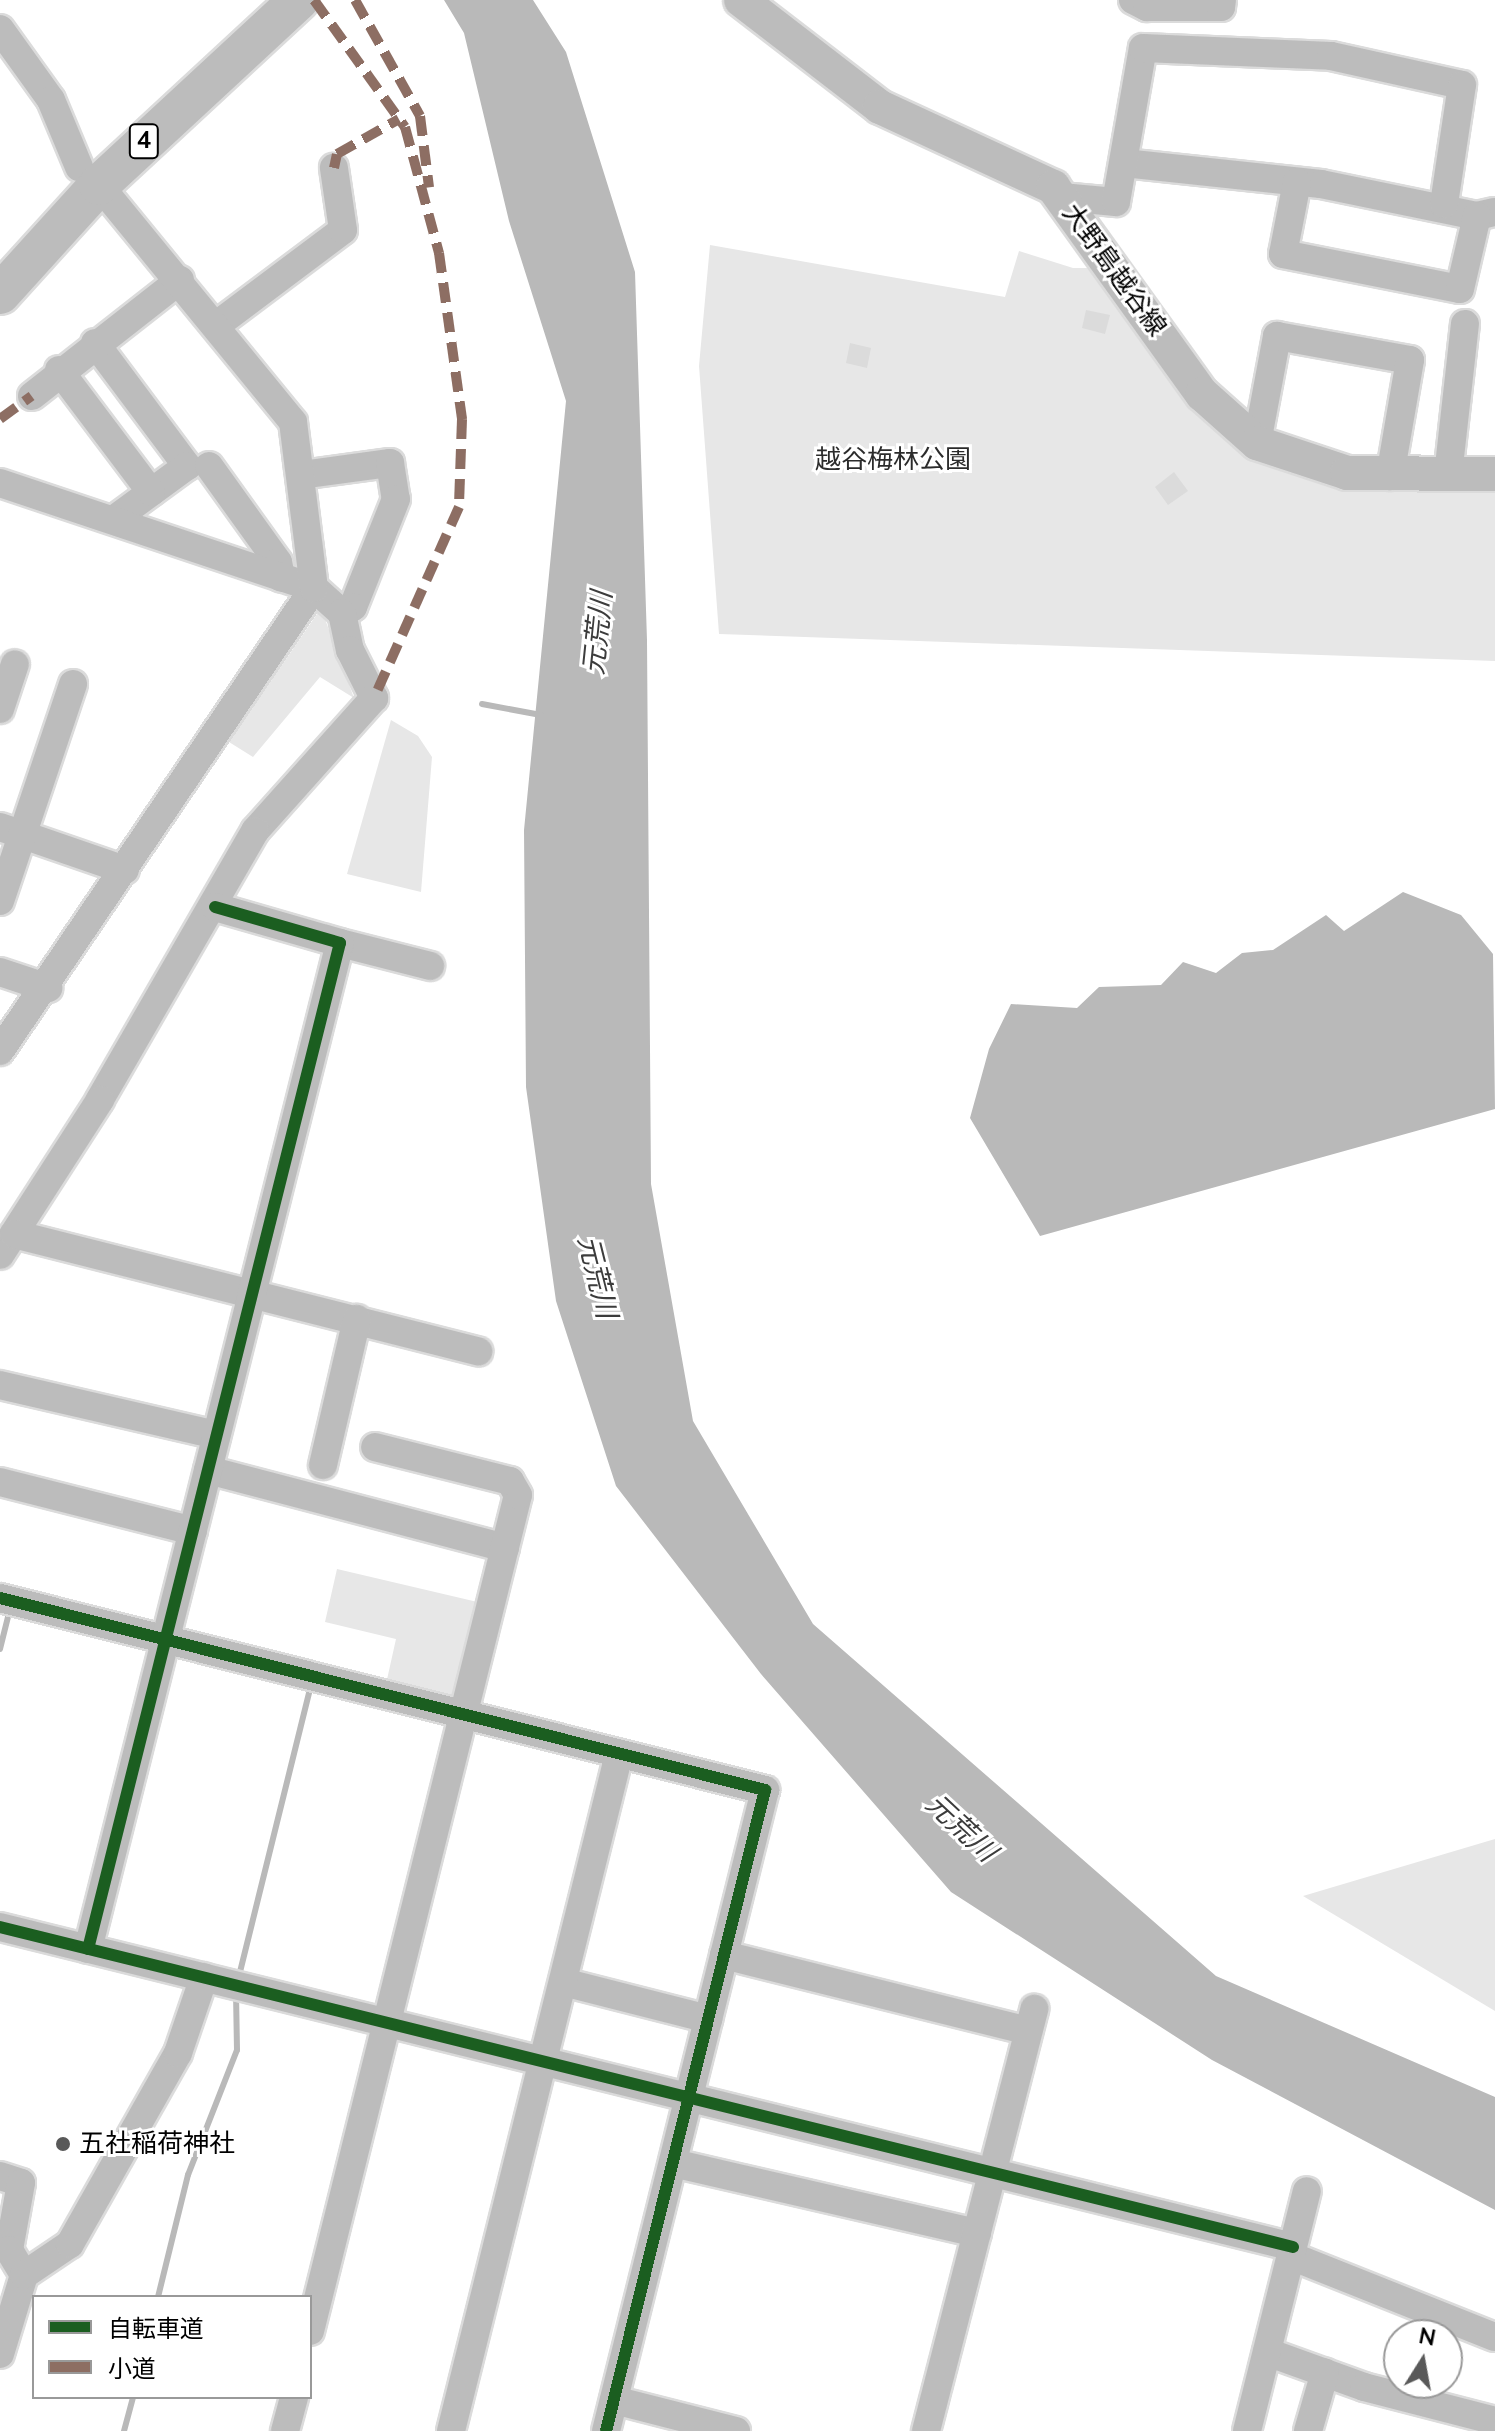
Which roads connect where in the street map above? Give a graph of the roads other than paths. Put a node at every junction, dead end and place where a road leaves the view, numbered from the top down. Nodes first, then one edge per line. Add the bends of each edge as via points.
1 (258, 0) edge
2 (299, 0) edge
3 (741, 0) edge
4 (1133, 0) edge
5 (1222, 0) edge
6 (764, 12) edge
7 (0, 29) edge
8 (1124, 163) junction
9 (334, 168) dead end
10 (89, 176) junction
11 (1297, 182) junction
12 (1061, 197) junction
13 (1444, 204) junction
14 (1486, 214) edge
15 (0, 256) edge
16 (180, 280) junction
17 (0, 294) edge
18 (218, 324) junction
19 (1465, 324) dead end
20 (95, 343) junction
21 (59, 370) junction
22 (32, 396) dead end
23 (1257, 443) junction
24 (209, 466) dead end
25 (1495, 474) edge
26 (301, 475) junction
27 (1448, 475) junction
28 (1390, 476) junction
29 (0, 483) edge
30 (151, 492) junction
31 (116, 518) junction
32 (281, 578) junction
33 (314, 588) junction
34 (342, 613) junction
35 (15, 664) dead end
36 (73, 684) dead end
37 (0, 709) edge
38 (11, 831) edge
39 (125, 870) junction
40 (0, 901) edge
41 (215, 907) junction
42 (340, 943) junction
43 (430, 966) dead end
44 (0, 972) edge
45 (48, 988) junction
46 (0, 1051) edge
47 (7, 1245) edge
48 (252, 1293) junction
49 (357, 1319) junction
50 (478, 1351) dead end
51 (0, 1385) edge
52 (216, 1435) junction
53 (375, 1447) dead end
54 (323, 1465) dead end
55 (208, 1470) junction
56 (0, 1482) edge
57 (193, 1531) junction
58 (505, 1548) junction
59 (0, 1598) edge
60 (165, 1642) junction
61 (463, 1717) junction
62 (619, 1754) junction
63 (0, 1927) edge
64 (88, 1949) junction
65 (724, 1955) junction
66 (563, 1982) junction
67 (226, 1983) junction
68 (708, 2019) junction
69 (387, 2023) junction
70 (544, 2062) junction
71 (689, 2098) junction
72 (673, 2163) junction
73 (992, 2173) junction
74 (0, 2176) edge
75 (1307, 2191) dead end
76 (977, 2233) junction
77 (1292, 2252) junction
78 (24, 2275) junction
79 (312, 2323) edge
80 (1495, 2337) edge
81 (1267, 2352) junction
82 (0, 2354) edge
83 (1325, 2372) junction
84 (293, 2399) edge
85 (614, 2400) junction
86 (1495, 2421) edge
87 (285, 2431) edge
88 (451, 2431) edge
89 (606, 2431) edge
90 (736, 2431) edge
91 (926, 2431) edge
92 (1247, 2431) edge
93 (1308, 2431) edge

1 - 10 highway, 4
2 - 10 highway, 4
3 - 6 main road, 大野島越谷線
4 - 5 street via 1147,7 1221,7
6 - 12 main road, 大野島越谷線 via 880,107 1036,176
7 - 10 street via 51,100
8 - 11 street
8 - 12 street via 1116,202
8 - 13 street via 1143,48 1331,56 1462,85
9 - 18 street via 343,230
10 - 15 highway, 4
10 - 16 street
10 - 17 highway, 4
11 - 13 street
11 - 14 street via 1283,254 1460,289
12 - 23 main road, 大野島越谷線 via 1202,394
13 - 14 street
16 - 18 street
16 - 20 street
18 - 26 street via 293,422
19 - 27 street
20 - 21 street
20 - 30 street via 187,466
21 - 22 street
21 - 30 street
23 - 28 main road, 大野島越谷線 via 1304,463
23 - 28 street via 1277,336 1410,360
24 - 32 street via 278,562
25 - 27 main road, 大野島越谷線
26 - 33 street
26 - 34 street via 390,463 396,499 353,607
27 - 28 main road, 大野島越谷線
29 - 31 street
30 - 31 street
31 - 32 street
32 - 33 street
33 - 34 street
33 - 39 street
34 - 41 street via 350,650 374,698 255,831
35 - 37 street
36 - 38 street
38 - 39 street
38 - 40 street
39 - 45 street
41 - 42 street
41 - 47 street
42 - 43 street
42 - 48 street
44 - 45 street
45 - 46 street
47 - 48 street
48 - 49 street
48 - 52 street
49 - 50 street
49 - 54 street
51 - 52 street
52 - 55 street
53 - 58 street via 510,1481 518,1495
55 - 57 street
55 - 58 street
56 - 57 street
57 - 60 street
58 - 61 street
59 - 60 street
60 - 61 street
60 - 64 street
61 - 62 street
61 - 69 street
62 - 65 street via 765,1790
62 - 66 street
63 - 64 street
64 - 67 street
65 - 68 street
65 - 73 street via 1031,2020
66 - 68 street
66 - 70 street
67 - 69 street
67 - 78 street via 178,2053 70,2244
68 - 71 street
69 - 70 street
69 - 79 street
70 - 71 street
70 - 88 street
71 - 72 street
71 - 73 street
72 - 76 street
72 - 85 street
73 - 76 street
73 - 77 street
74 - 78 street via 21,2183 9,2250
75 - 77 street
76 - 91 street
77 - 80 street
77 - 81 street
78 - 82 street
81 - 83 street
81 - 92 street
83 - 86 street
83 - 93 street
84 - 87 street
85 - 89 street
85 - 90 street

